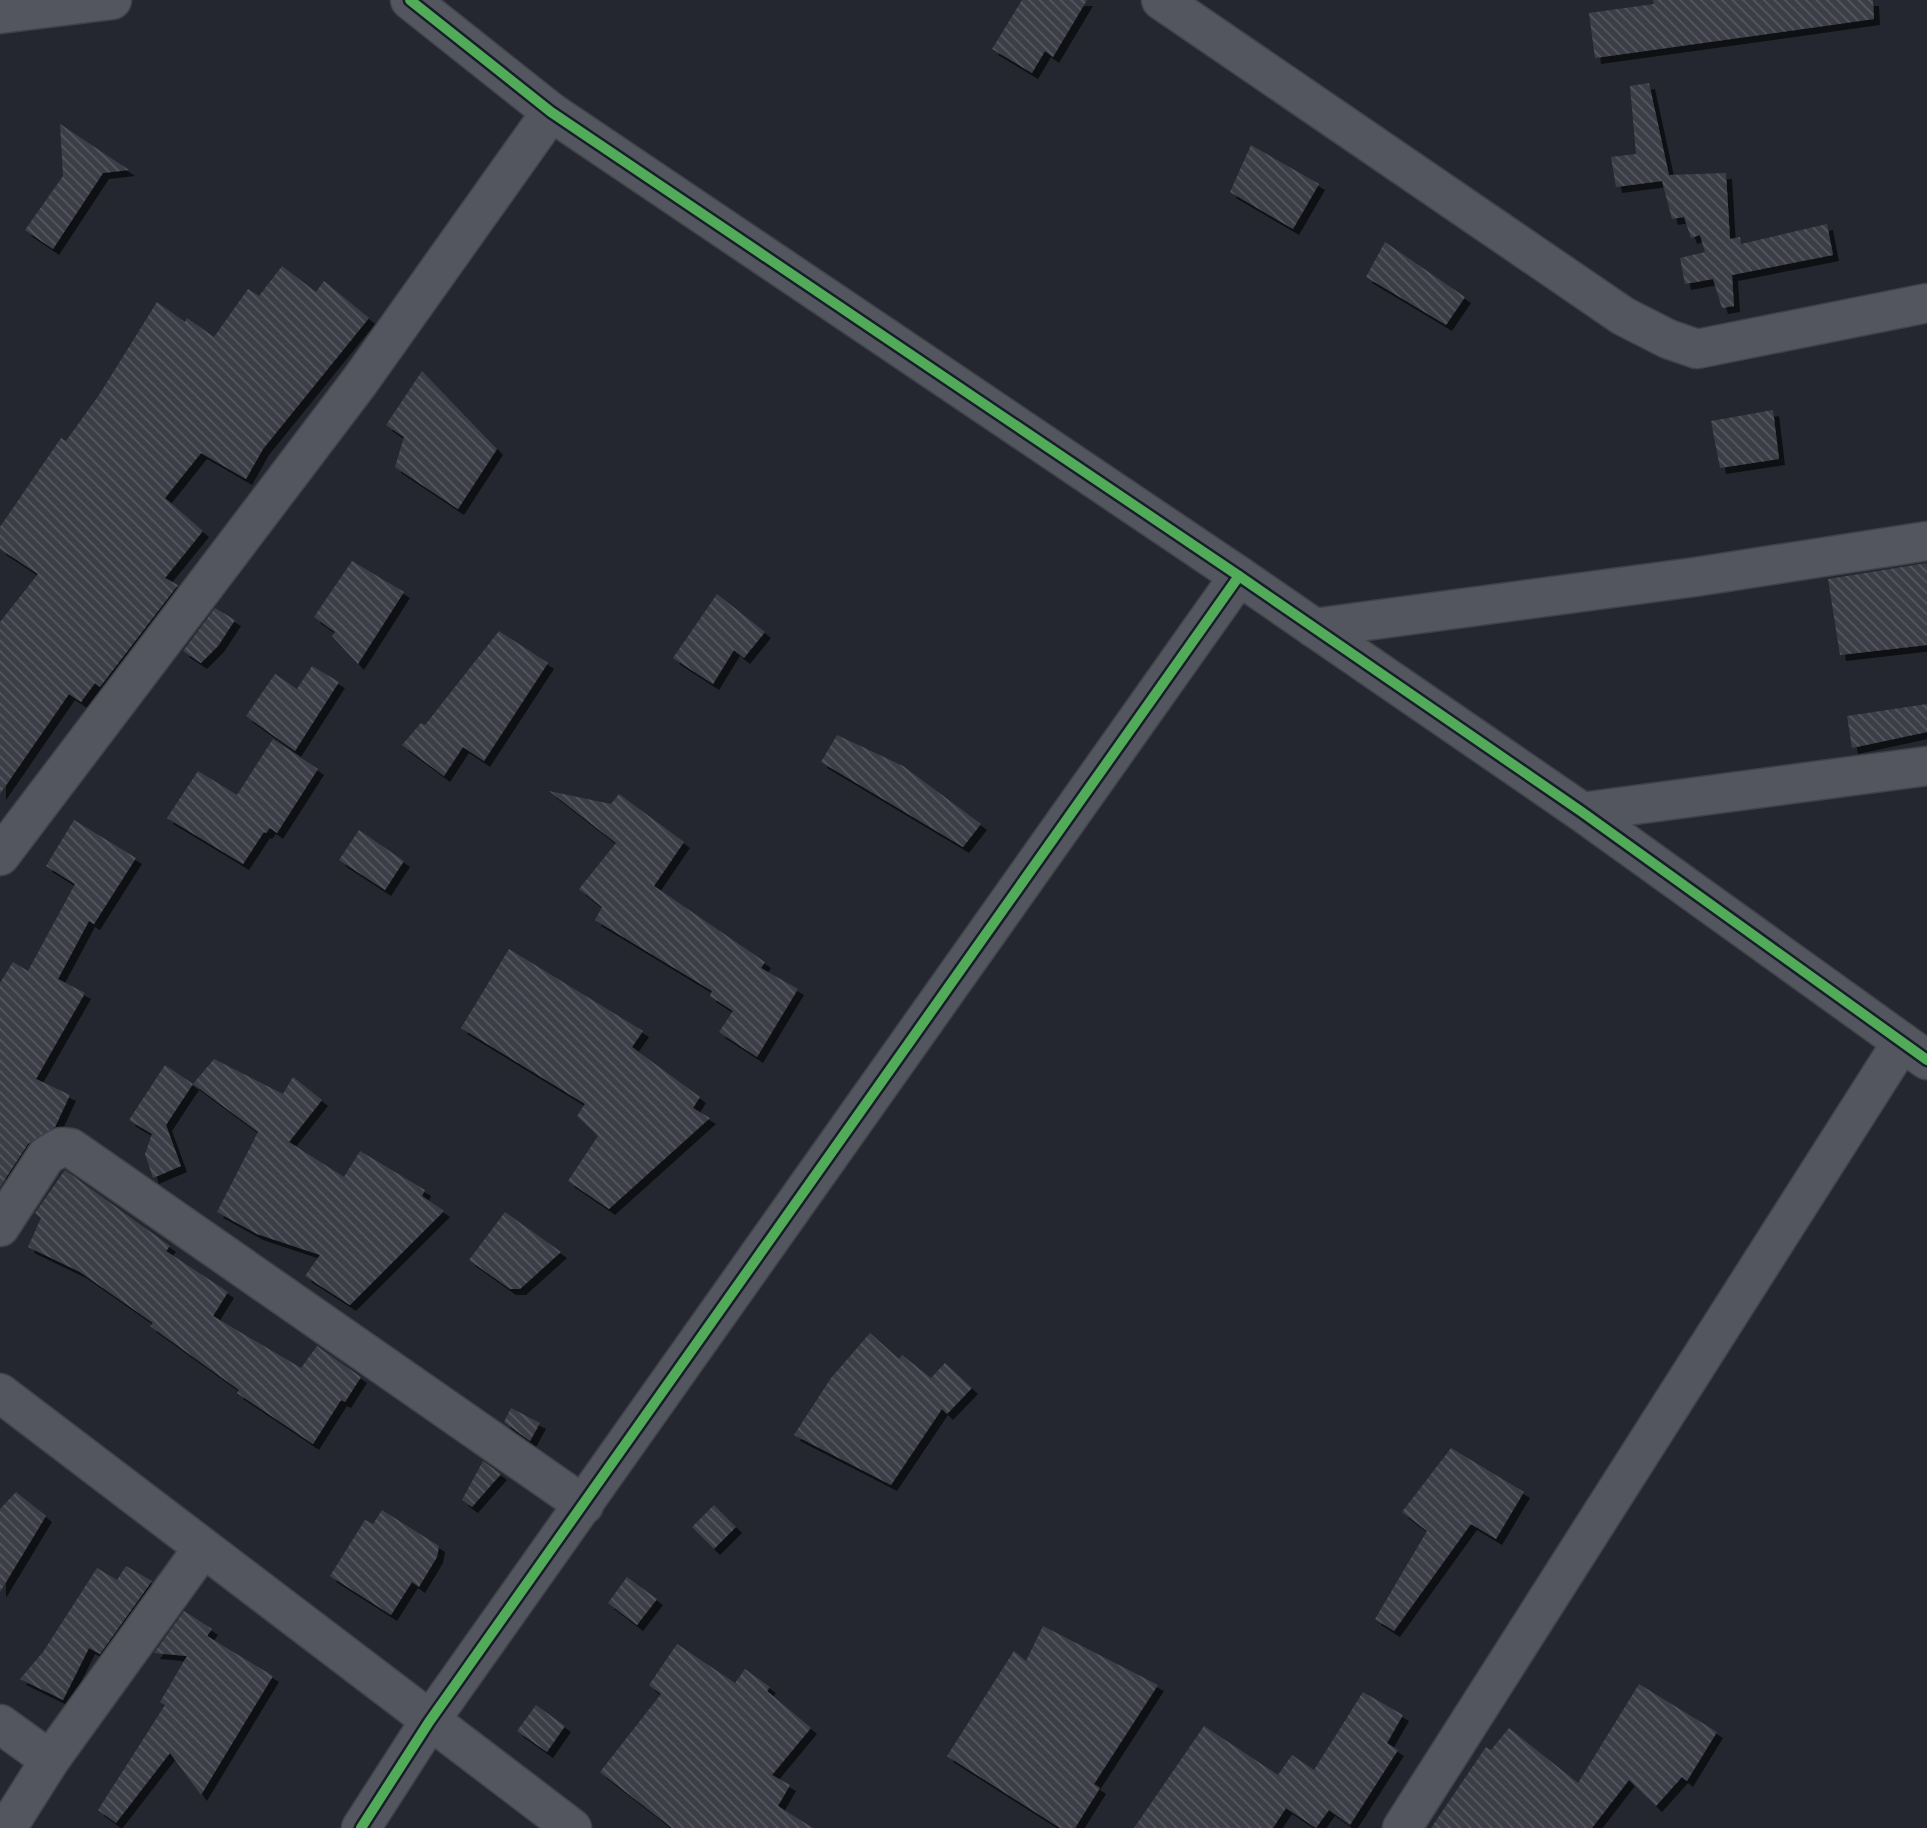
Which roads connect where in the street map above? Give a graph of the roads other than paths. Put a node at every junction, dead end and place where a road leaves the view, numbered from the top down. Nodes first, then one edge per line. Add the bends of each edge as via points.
1 (112, 0) edge
2 (410, 0) edge
3 (1161, 0) edge
4 (0, 14) edge
5 (551, 112) junction
6 (1927, 303) edge
7 (1927, 541) edge
8 (1239, 576) junction
9 (1314, 628) junction
10 (1927, 766) edge
11 (1582, 812) junction
12 (0, 856) edge
13 (1915, 1051) edge
14 (0, 1227) edge
15 (0, 1393) edge
16 (584, 1505) junction
17 (203, 1549) junction
18 (429, 1722) junction
19 (0, 1724) edge
20 (50, 1760) junction
21 (7, 1828) edge
22 (361, 1828) edge
23 (572, 1828) edge
24 (1402, 1828) edge

1 - 4 street
2 - 5 street
3 - 6 street via 1623,316 1668,339 1698,349
5 - 8 street
5 - 12 street via 360,381
7 - 9 street
8 - 9 street
8 - 16 street
9 - 11 street
10 - 11 street
11 - 13 street
13 - 24 street
14 - 16 street via 46,1156 61,1147 71,1148
15 - 17 street
16 - 18 street
17 - 18 street
17 - 20 street
18 - 22 street
18 - 23 street
19 - 20 street
20 - 21 street

